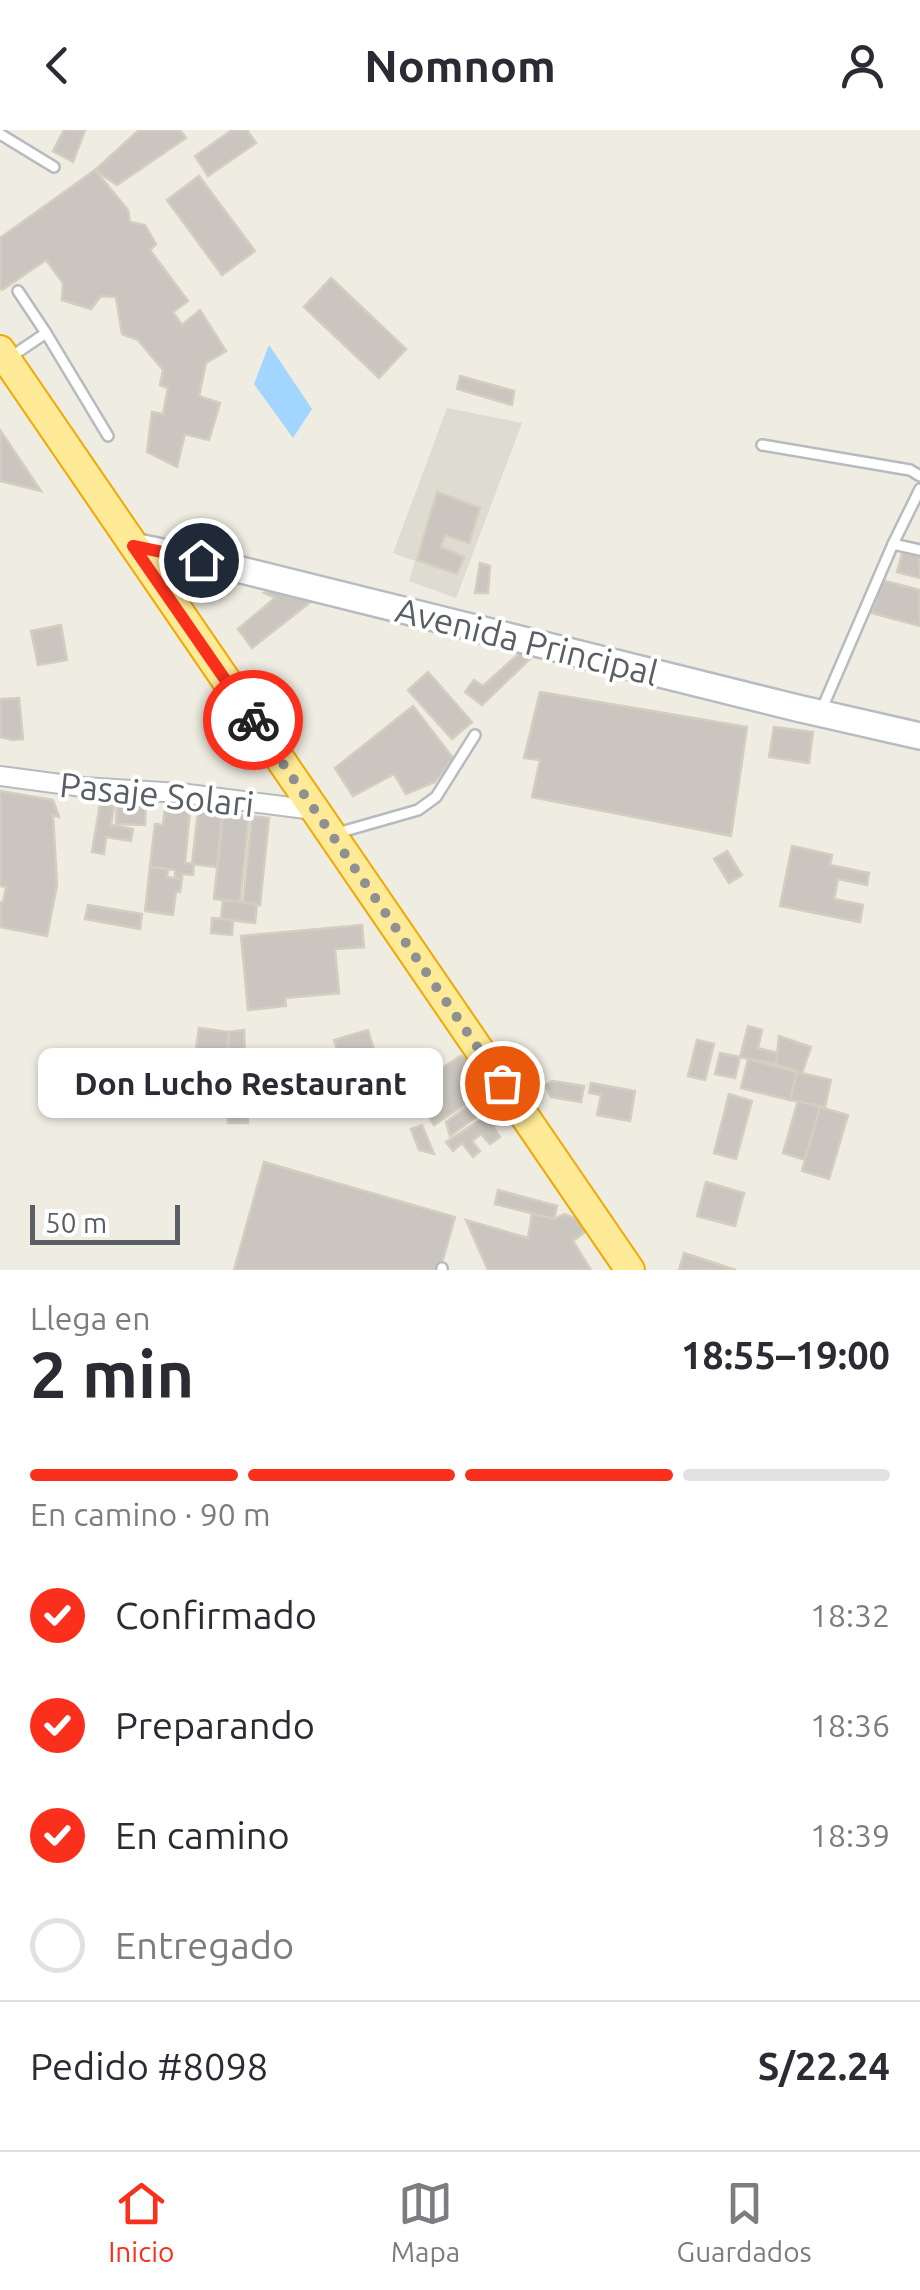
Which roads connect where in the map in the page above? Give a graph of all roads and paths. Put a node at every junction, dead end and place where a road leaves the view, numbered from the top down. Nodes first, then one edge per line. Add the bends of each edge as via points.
1 (0, 134) edge
2 (54, 167) dead end
3 (18, 292) dead end
4 (46, 333) junction
5 (3, 355) edge
6 (108, 436) dead end
7 (762, 445) dead end
8 (920, 476) edge
9 (920, 489) edge
10 (894, 544) junction
11 (133, 546) junction
12 (920, 550) edge
13 (820, 714) junction
14 (474, 735) dead end
15 (920, 736) edge
16 (0, 776) edge
17 (314, 810) junction
18 (332, 834) junction
19 (630, 1270) edge

1 - 2 lane
3 - 4 lane
4 - 5 lane
4 - 6 lane
5 - 11 highway
7 - 8 lane
9 - 10 lane
10 - 12 lane
10 - 13 lane
11 - 13 main road, Avenida Principal
11 - 17 highway
13 - 15 main road, Avenida Principal
14 - 18 lane via 436,797 418,810
16 - 17 street, Pasaje Solari
17 - 18 highway
18 - 19 highway

